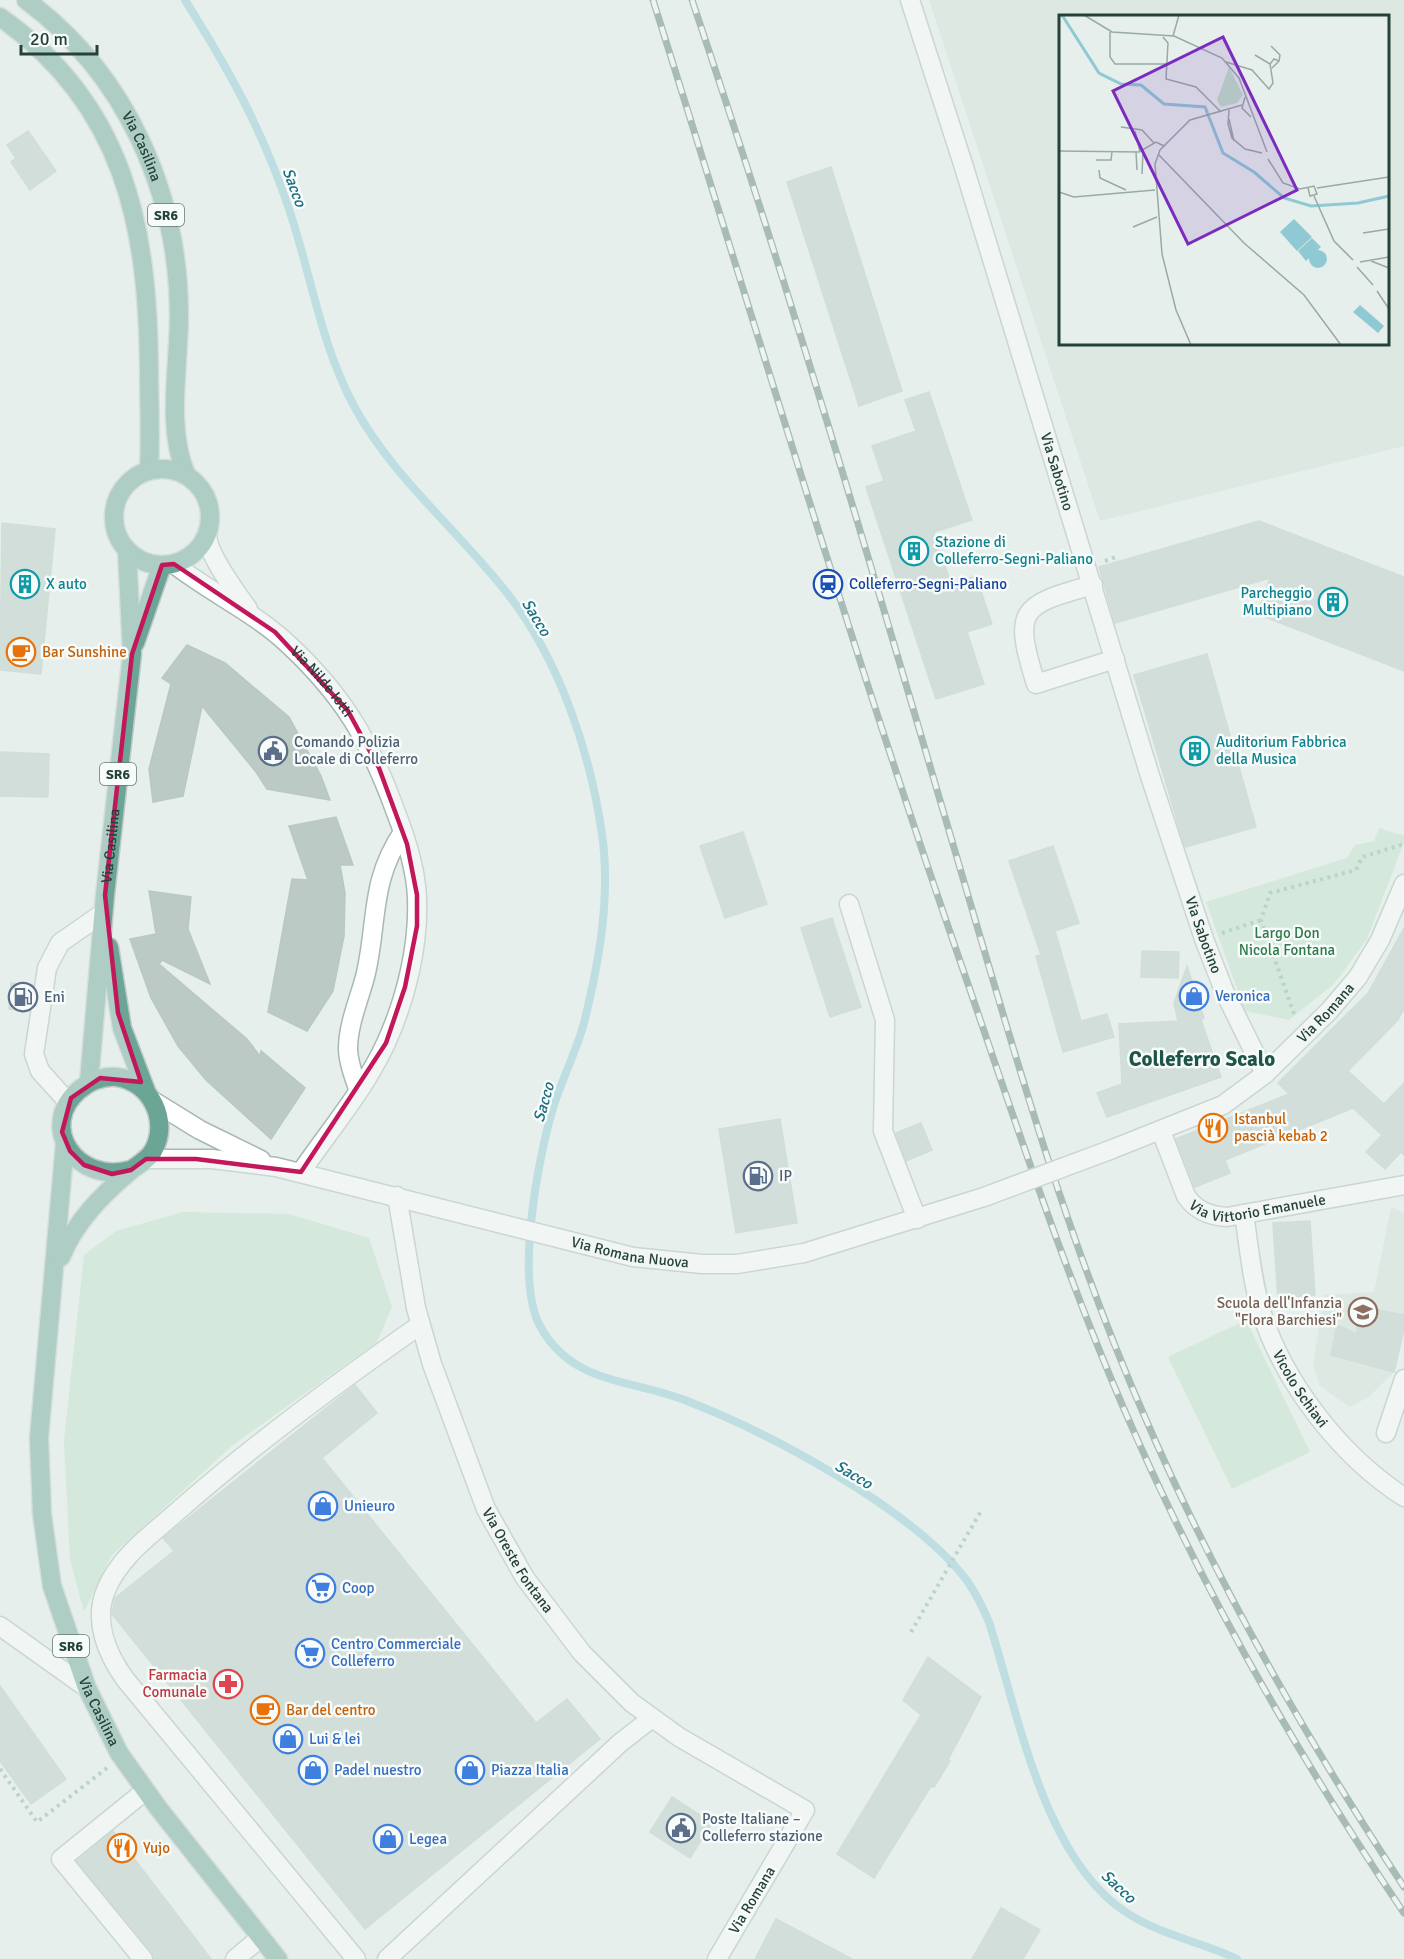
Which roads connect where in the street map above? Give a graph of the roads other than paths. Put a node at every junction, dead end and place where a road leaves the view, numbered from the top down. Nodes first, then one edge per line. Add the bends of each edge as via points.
1 (26, 0) edge
2 (910, 0) edge
3 (0, 17) edge
4 (149, 470) junction
5 (186, 474) junction
6 (207, 533) junction
7 (127, 550) junction
8 (168, 564) junction
9 (1093, 585) junction
10 (251, 612) junction
11 (132, 654) junction
12 (1115, 659) junction
13 (403, 832) junction
14 (1404, 884) edge
15 (104, 904) junction
16 (849, 904) dead end
17 (1265, 1074) junction
18 (89, 1082) junction
19 (358, 1089) junction
20 (151, 1098) junction
21 (69, 1102) junction
22 (1161, 1131) junction
23 (65, 1143) junction
24 (139, 1164) junction
25 (276, 1167) junction
26 (301, 1172) junction
27 (1400, 1182) edge
28 (397, 1196) junction
29 (984, 1197) joint
30 (1244, 1214) junction
31 (917, 1219) junction
32 (54, 1272) junction
33 (420, 1325) junction
34 (1404, 1379) edge
35 (1386, 1433) dead end
36 (1404, 1497) edge
37 (0, 1626) edge
38 (87, 1688) junction
39 (652, 1718) junction
40 (146, 1791) junction
41 (805, 1810) joint
42 (261, 1937) junction
43 (143, 1959) edge
44 (235, 1959) edge
45 (278, 1959) edge
46 (356, 1959) edge
47 (387, 1959) edge
48 (717, 1959) edge

1 - 5 main road, Via Casilina / SR6 via 82,49 107,81 129,115 157,184 175,262 179,315 177,428
2 - 9 street, Via Sabotino
3 - 4 main road, Via Casilina / SR6 via 43,52 79,95 111,146 126,183 138,227 147,290
4 - 5 main road
4 - 7 main road, Via Casilina / SR6 via 122,488 115,504 115,528
5 - 6 main road, Via Casilina / SR6 via 209,506
6 - 8 main road via 188,558
6 - 10 street, Via Nilde Iotti via 222,571
7 - 8 main road via 137,558
7 - 11 main road, Via Casilina / SR6
8 - 10 street, Via Nilde Iotti
8 - 11 main road, Via Casilina / SR6
9 - 12 street, Via Sabotino
9 - 12 street via 1053,596 1035,606 1024,624 1027,656 1036,684
10 - 13 street, Via Nilde Iotti via 298,653 348,711 369,746
11 - 15 main road, Via Casilina / SR6
12 - 17 street, Via Sabotino via 1204,939 1225,993
13 - 19 street via 379,880 369,957 349,1037 349,1060
13 - 19 street, Via Nilde Iotti via 417,895 415,940 393,1027
14 - 17 street, Via Romana via 1380,940 1344,995
15 - 18 main road, Via Casilina / SR6
15 - 20 main road, Via Casilina / SR6 via 118,1013 130,1054
15 - 21 street via 66,937 47,968 34,1054 40,1071
16 - 31 street via 885,1020 883,1131
17 - 22 street, Via Romana via 1223,1105
18 - 20 main road via 123,1078 138,1084
18 - 21 main road
19 - 26 street, Via Nilde Iotti
20 - 24 main road, Via Casilina / SR6 via 160,1123 159,1135
20 - 25 street, Via Romana Nuova via 200,1130
21 - 23 main road, Via Casilina / SR6 via 62,1124
22 - 29 street, Via Romana, bridge
22 - 30 street, Via Vittorio Emanuele via 1191,1203 1219,1217
23 - 24 main road via 76,1159 93,1170 112,1174
23 - 32 main road, Via Casilina / SR6
24 - 25 street, Via Romana Nuova via 212,1159
24 - 32 main road, Via Casilina / SR6 via 77,1226
25 - 26 street, Via Romana Nuova
26 - 28 street, Via Romana Nuova
27 - 30 street, Via Vittorio Emanuele
28 - 31 street, Via Romana Nuova via 609,1251 667,1262 737,1264 804,1253
28 - 33 street, Via Oreste Fontana
29 - 31 street, Via Romana Nuova
30 - 36 street, Vicolo Schiavi via 1259,1304 1280,1356 1311,1405 1346,1447 1371,1473
32 - 38 main road, Via Casilina / SR6 via 40,1418 40,1499 52,1586
33 - 39 street, Via Oreste Fontana via 474,1479 504,1543 582,1653
33 - 46 street via 239,1459 137,1547 112,1579 101,1610 105,1642 120,1674
34 - 35 street
37 - 38 street
38 - 40 main road, Via Casilina / SR6 via 122,1757
39 - 41 street, Via Oreste Fontana
39 - 47 street via 620,1743
40 - 42 main road, Via Casilina / SR6
40 - 43 street via 62,1859
41 - 48 street, Via Romana
42 - 44 street
42 - 45 main road, Via Casilina / SR6

